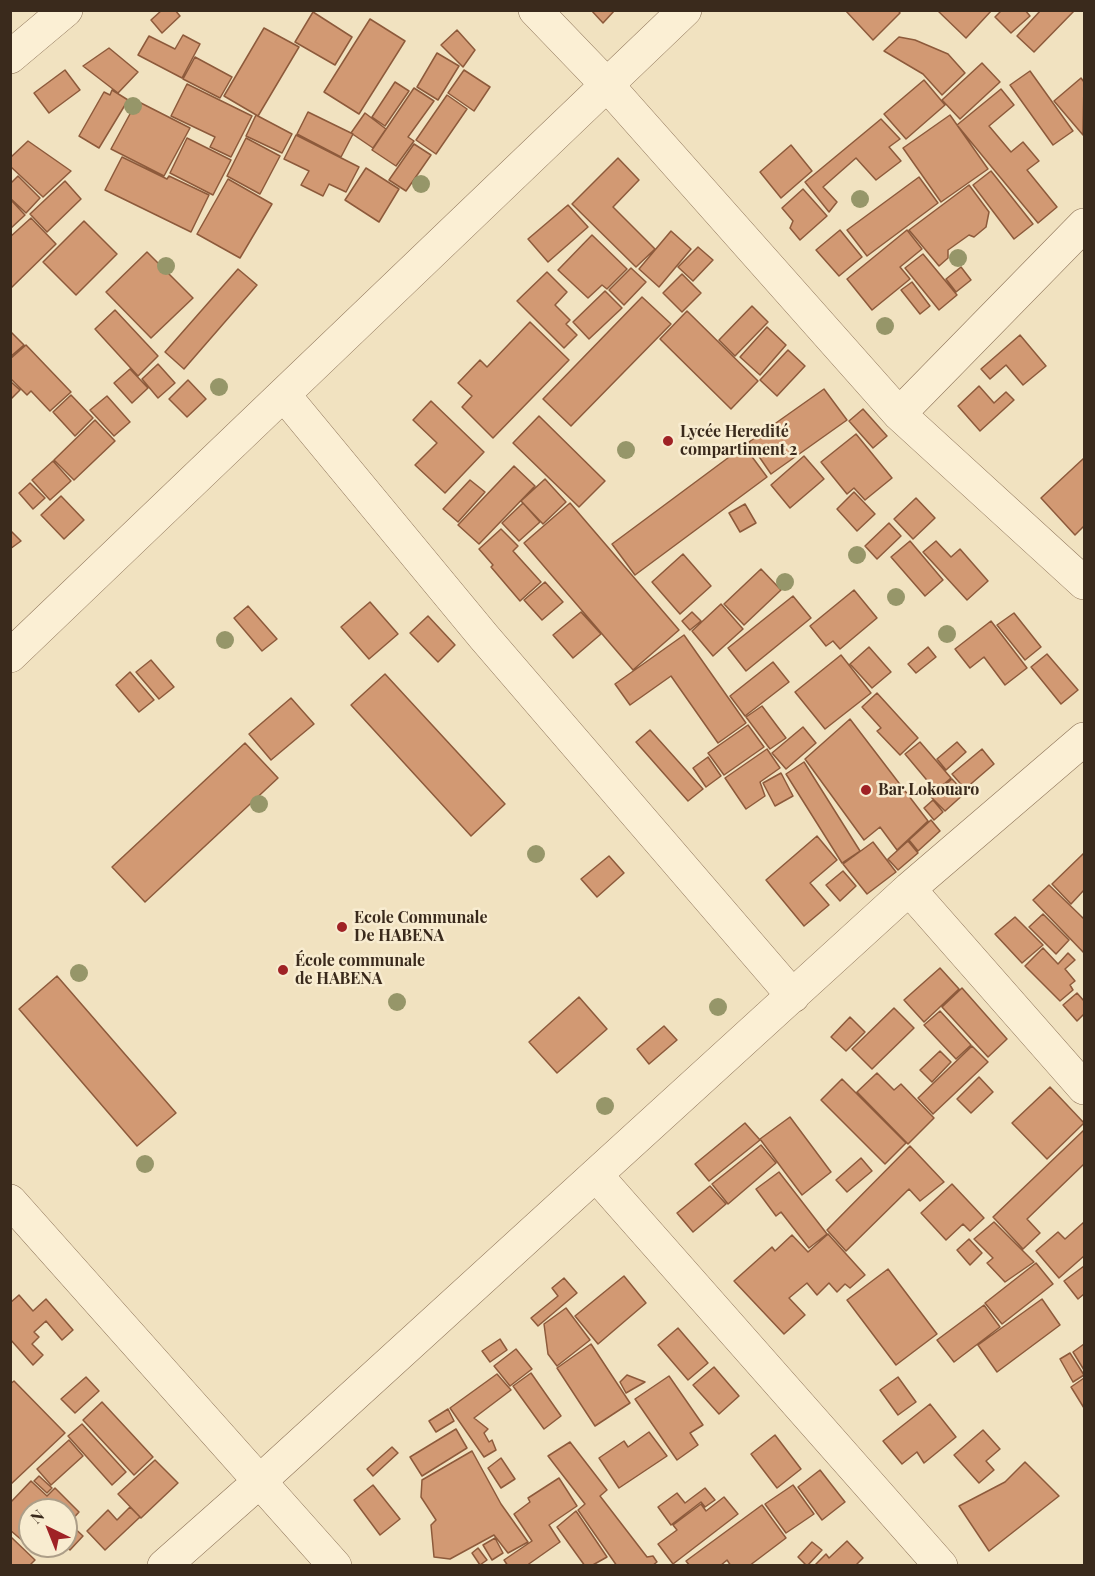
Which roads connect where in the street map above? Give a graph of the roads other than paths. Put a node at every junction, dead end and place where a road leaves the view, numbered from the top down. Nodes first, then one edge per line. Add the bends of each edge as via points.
1 (66, 10) edge
2 (535, 10) edge
3 (685, 10) edge
4 (10, 57) edge
5 (608, 86) junction
6 (1084, 225) edge
7 (284, 395) junction
8 (899, 414) junction
9 (1084, 583) edge
10 (10, 656) edge
11 (1084, 739) edge
12 (909, 889) junction
13 (793, 996) junction
14 (1084, 1088) edge
15 (596, 1175) junction
16 (10, 1201) edge
17 (260, 1481) junction
18 (164, 1566) edge
19 (335, 1566) edge
20 (941, 1566) edge

1 - 4 street
2 - 5 street
3 - 5 street
5 - 7 street
5 - 8 street
6 - 8 street
7 - 10 street
7 - 13 street via 484,637
8 - 9 street
11 - 12 street
12 - 13 street
12 - 14 street
13 - 15 street
15 - 17 street
15 - 20 street
16 - 17 street
17 - 18 street
17 - 19 street

